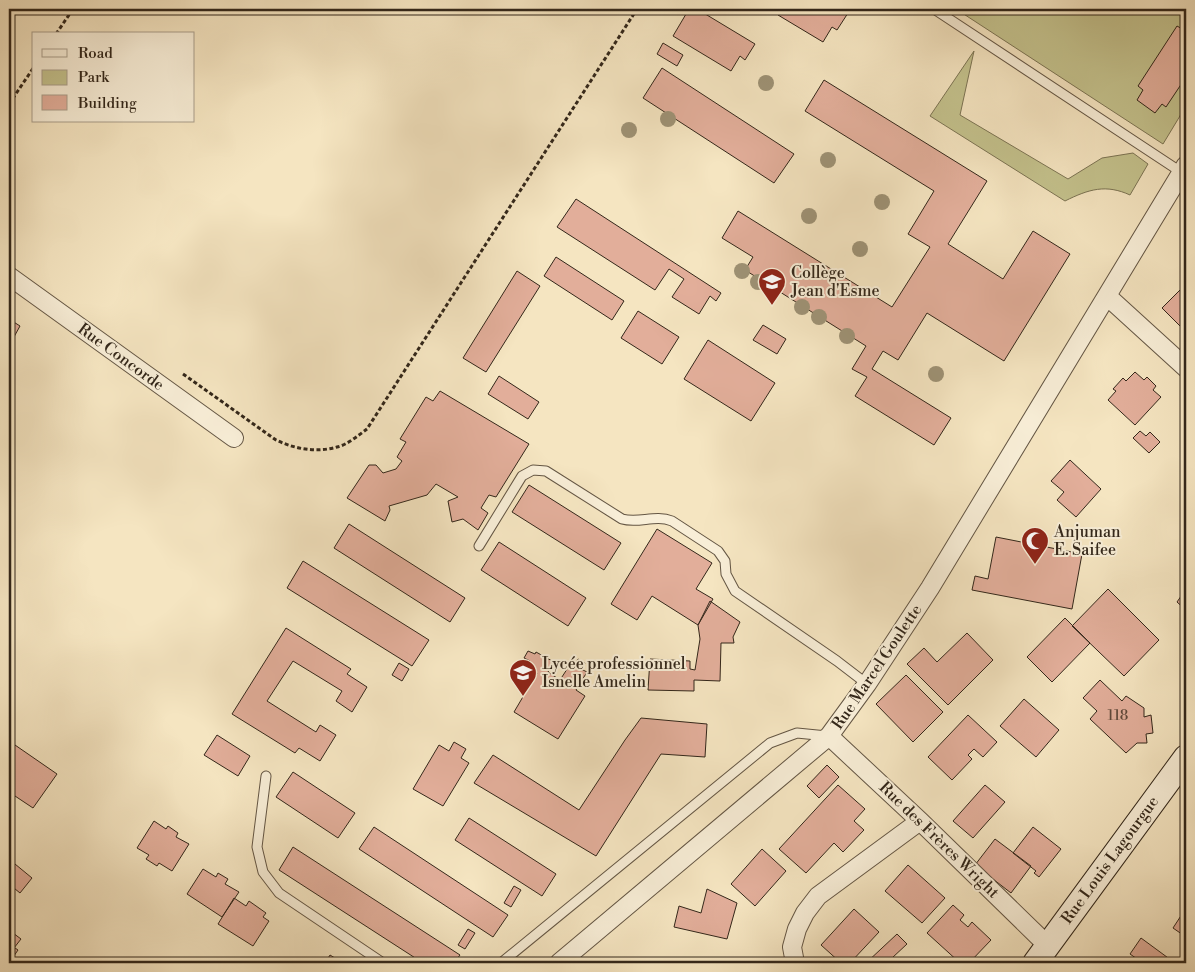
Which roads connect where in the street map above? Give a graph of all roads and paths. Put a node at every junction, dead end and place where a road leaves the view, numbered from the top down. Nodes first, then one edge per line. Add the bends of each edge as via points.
1 (73, 9) edge
2 (637, 9) edge
3 (934, 9) edge
4 (57, 32) edge
5 (32, 70) edge
6 (9, 104) edge
7 (1184, 168) edge
8 (9, 276) edge
9 (1107, 296) junction
10 (1186, 368) edge
11 (179, 372) dead end
12 (234, 438) dead end
13 (478, 546) dead end
14 (867, 684) junction
15 (829, 736) junction
16 (1186, 757) edge
17 (266, 776) dead end
18 (920, 821) junction
19 (1049, 943) junction
20 (383, 963) edge
21 (501, 963) edge
22 (559, 963) edge
23 (795, 963) edge
24 (1034, 963) edge

1 - 4 path
2 - 11 path via 367,429 338,447 292,448
3 - 7 lane
5 - 6 path
7 - 9 street, Rue Marcel Goulette
8 - 12 street, Rue Concorde
9 - 10 street
9 - 14 street, Rue Marcel Goulette via 930,588
13 - 14 lane via 522,476 533,470 546,471 622,519 664,518 718,550 725,561 726,574 734,591
14 - 15 street, Rue Marcel Goulette
15 - 18 street, Rue des Frères Wright
15 - 21 lane via 797,733 770,743
15 - 22 street, Rue Marcel Goulette
16 - 19 main road, Rue Louis Lagourgue
17 - 20 lane via 257,847 263,872 279,893
18 - 19 street, Rue des Frères Wright via 1040,938
18 - 23 street via 818,896 797,929 792,947
19 - 24 main road, Rue Louis Lagourgue

